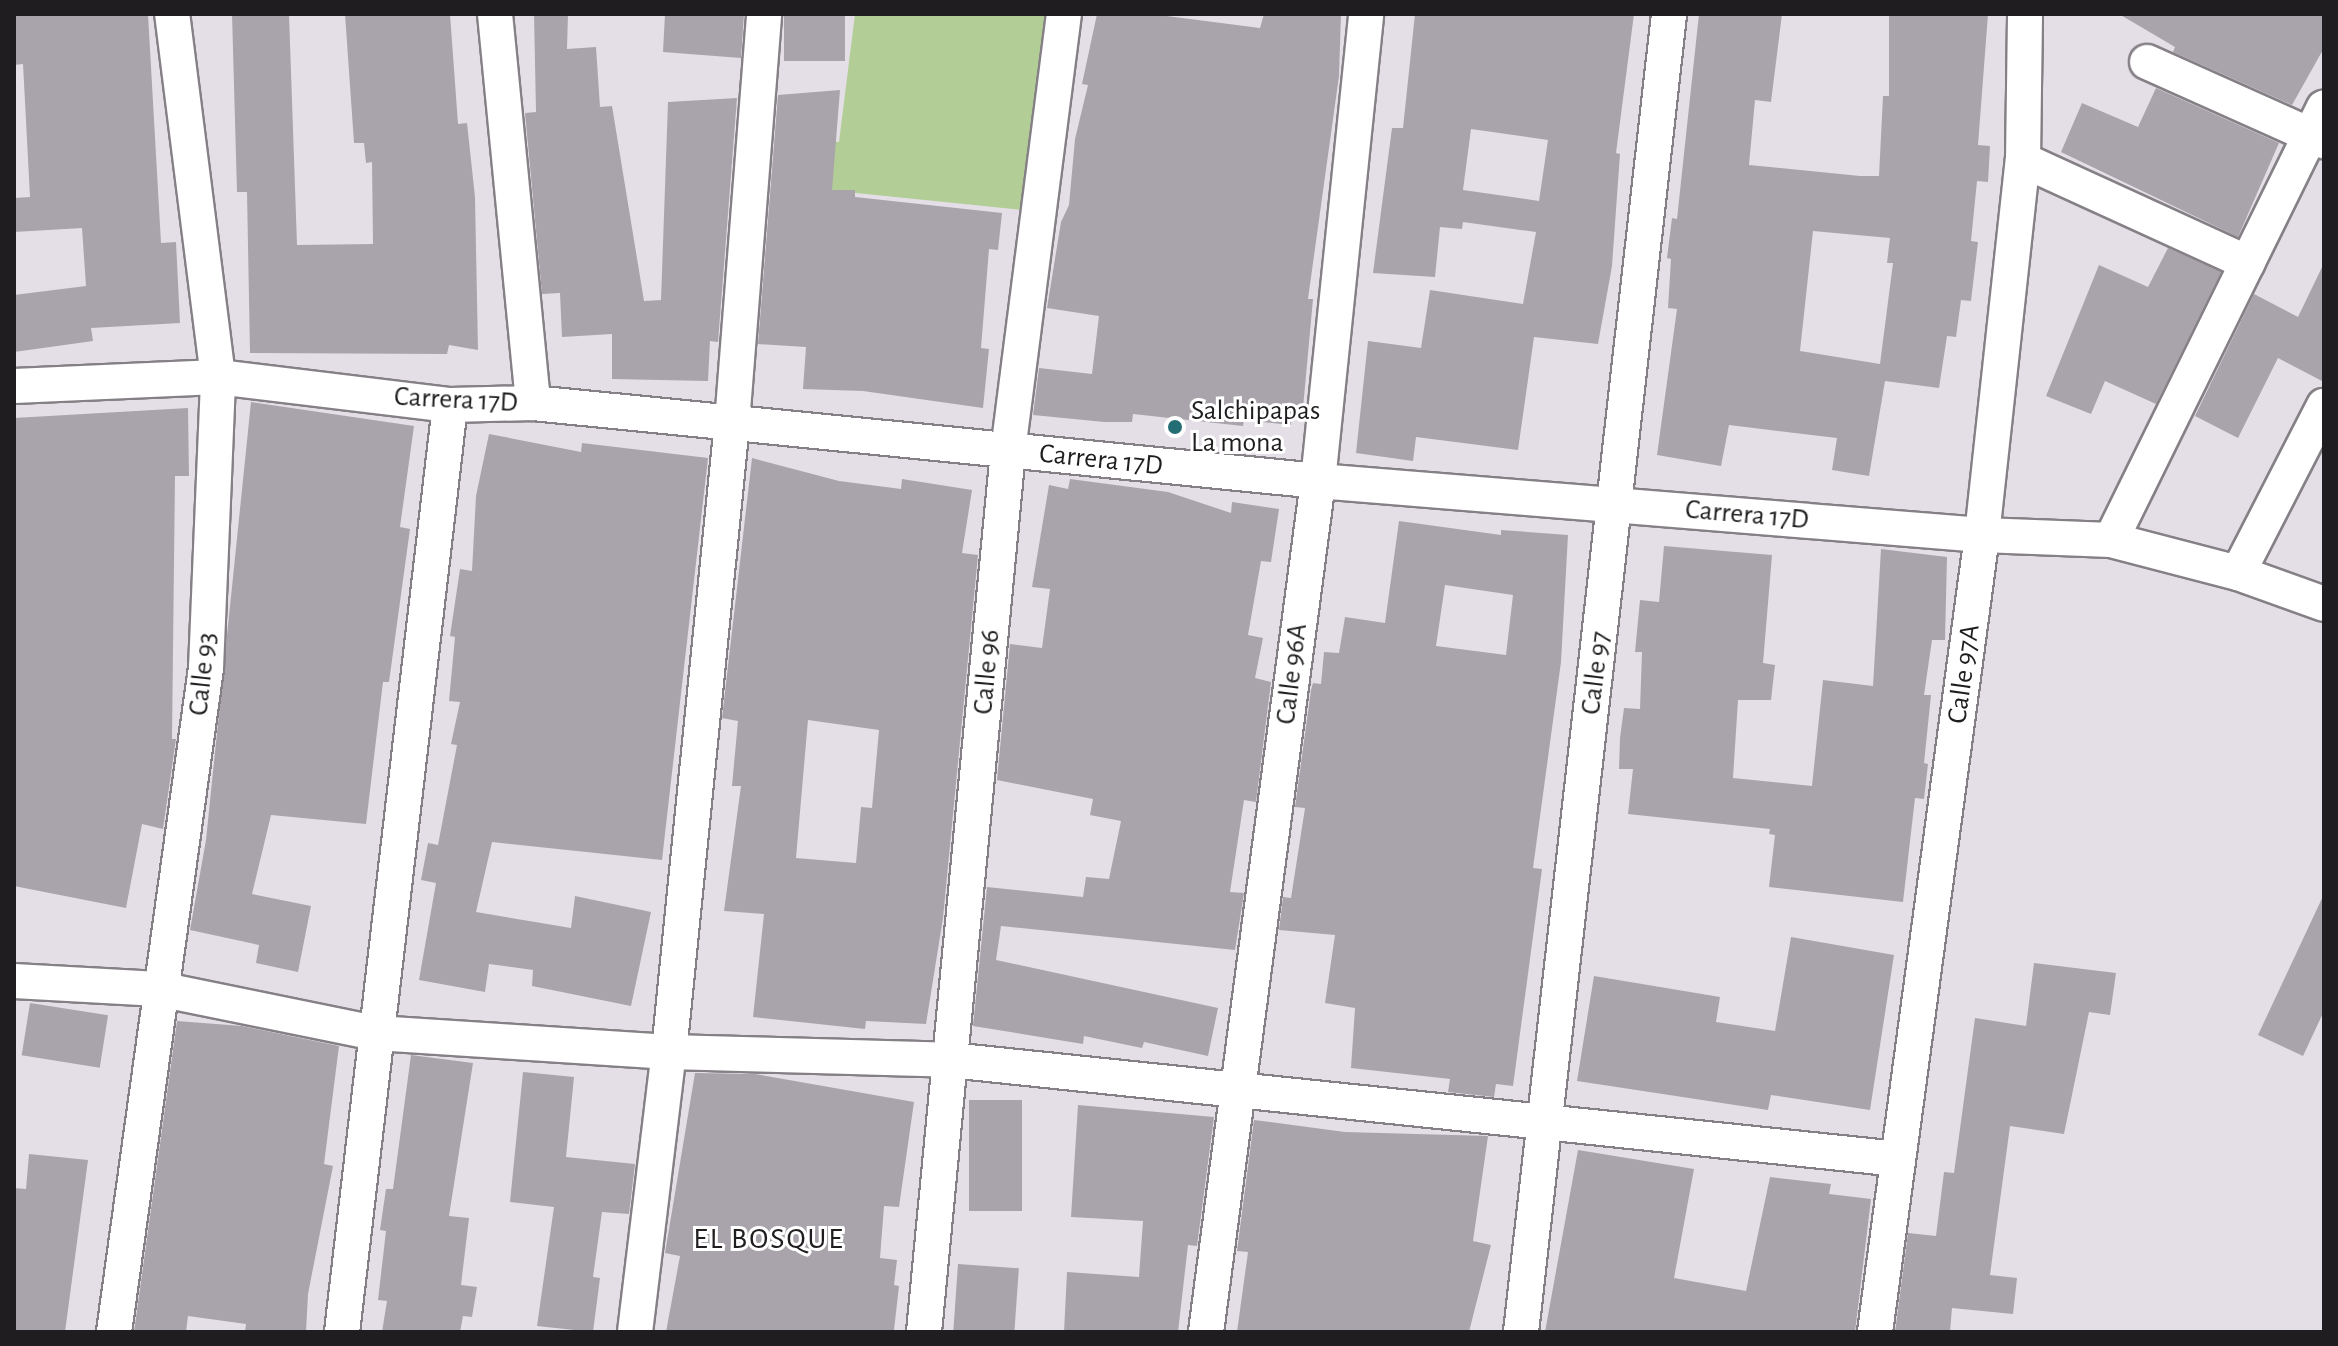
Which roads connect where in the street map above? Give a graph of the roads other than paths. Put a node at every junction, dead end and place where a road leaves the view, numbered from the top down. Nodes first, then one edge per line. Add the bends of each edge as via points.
1 (172, 14) edge
2 (495, 14) edge
3 (764, 14) edge
4 (1064, 14) edge
5 (1366, 14) edge
6 (1669, 14) edge
7 (2025, 14) edge
8 (2147, 62) dead end
9 (2320, 128) edge
10 (2023, 160) junction
11 (2248, 263) junction
12 (218, 377) junction
13 (14, 386) edge
14 (533, 403) junction
15 (450, 405) junction
16 (2324, 406) edge
17 (732, 423) junction
18 (1008, 451) junction
19 (1318, 481) junction
20 (1616, 504) junction
21 (1982, 535) junction
22 (2111, 540) junction
23 (2238, 573) junction
24 (2324, 604) edge
25 (14, 981) edge
26 (159, 989) junction
27 (376, 1033) junction
28 (669, 1052) junction
29 (950, 1060) junction
30 (1237, 1092) junction
31 (1544, 1119) junction
32 (1898, 1159) junction
33 (114, 1332) edge
34 (342, 1332) edge
35 (635, 1332) edge
36 (924, 1332) edge
37 (1206, 1332) edge
38 (1521, 1332) edge
39 (1875, 1332) edge

1 - 12 street, Calle 93
2 - 14 street
3 - 17 street
4 - 18 street, Calle 96
5 - 19 street, Calle 96A
6 - 20 street, Calle 97
7 - 10 street, Calle 97A
8 - 9 street
9 - 11 street
10 - 11 street
10 - 21 street, Calle 97A
11 - 22 street
12 - 13 street, Carrera 17D
12 - 15 street, Carrera 17D
12 - 26 street, Calle 93 via 206,668
14 - 15 street, Carrera 17D
14 - 17 street, Carrera 17D
15 - 27 street
16 - 23 street
17 - 18 street, Carrera 17D
17 - 28 street
18 - 19 street, Carrera 17D
18 - 29 street, Calle 96
19 - 20 street, Carrera 17D
19 - 30 street, Calle 96A
20 - 21 street, Carrera 17D
20 - 31 street, Calle 97
21 - 22 street, Carrera 17D
21 - 32 street, Calle 97A
22 - 23 street, Carrera 17D
23 - 24 street, Carrera 17D
25 - 26 street
26 - 27 street
26 - 33 street, Calle 93
27 - 28 street
27 - 34 street
28 - 29 street
28 - 35 street
29 - 30 street
29 - 36 street, Calle 96
30 - 31 street
30 - 37 street, Calle 96A
31 - 32 street
31 - 38 street, Calle 97
32 - 39 street, Calle 97A

